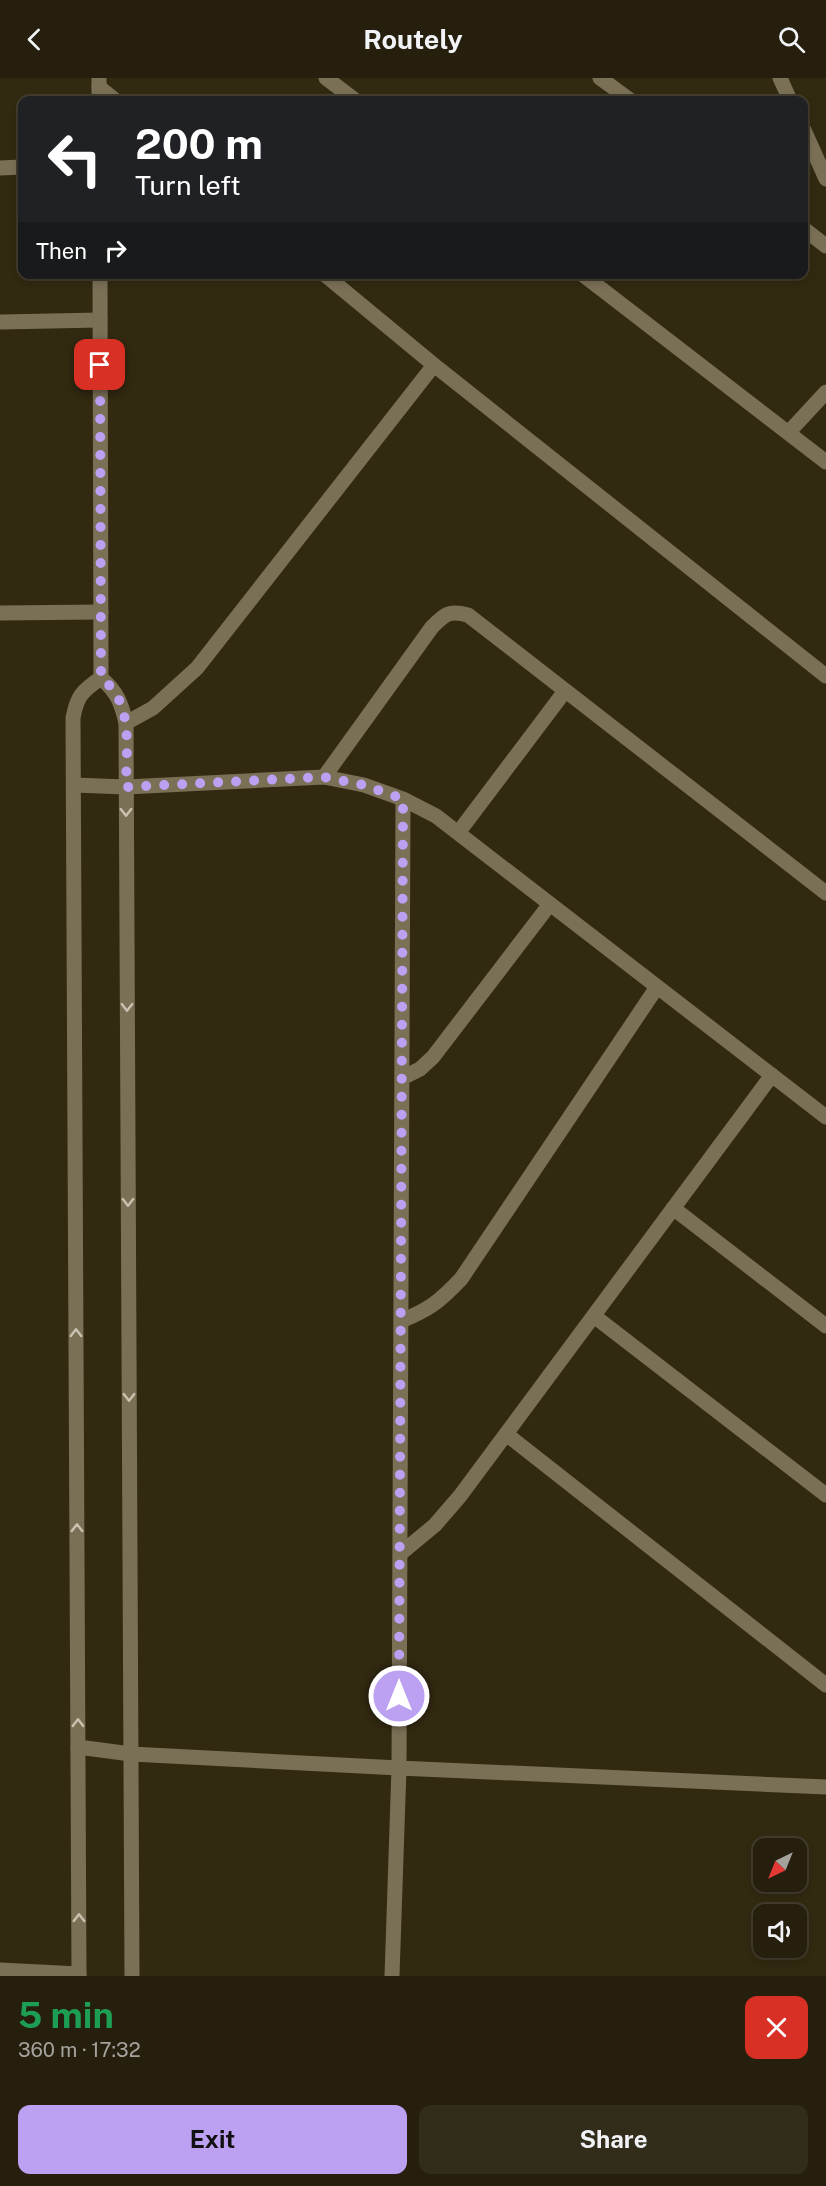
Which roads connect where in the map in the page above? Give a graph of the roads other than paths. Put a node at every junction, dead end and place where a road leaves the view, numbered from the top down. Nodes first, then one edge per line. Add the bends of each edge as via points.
1 (326, 78) edge
2 (600, 78) edge
3 (780, 78) edge
4 (350, 96) edge
5 (625, 96) edge
6 (788, 96) edge
7 (808, 139) edge
8 (18, 167) edge
9 (0, 168) edge
10 (826, 179) edge
11 (808, 232) edge
12 (826, 246) edge
13 (100, 279) edge
14 (330, 279) edge
15 (588, 279) edge
16 (100, 320) junction
17 (0, 322) edge
18 (434, 365) junction
19 (826, 392) edge
20 (788, 433) junction
21 (826, 462) edge
22 (101, 612) junction
23 (0, 613) edge
24 (826, 676) edge
25 (101, 678) junction
26 (566, 691) junction
27 (126, 723) junction
28 (324, 777) junction
29 (74, 785) junction
30 (126, 787) junction
31 (403, 799) junction
32 (458, 833) junction
33 (826, 893) edge
34 (550, 904) junction
35 (657, 987) junction
36 (772, 1076) junction
37 (402, 1078) junction
38 (826, 1117) edge
39 (673, 1209) junction
40 (594, 1316) junction
41 (401, 1321) junction
42 (826, 1326) edge
43 (506, 1434) junction
44 (826, 1495) edge
45 (400, 1554) junction
46 (826, 1685) edge
47 (78, 1747) junction
48 (131, 1754) junction
49 (399, 1768) junction
50 (826, 1787) edge
51 (0, 1970) edge
52 (79, 1975) edge
53 (132, 1976) edge
54 (392, 1976) edge

1 - 4 street
2 - 5 street
3 - 6 street
7 - 10 street
8 - 9 street
11 - 12 street
13 - 16 street
14 - 18 street
15 - 20 street
16 - 17 street
16 - 22 street
18 - 24 street
18 - 27 street via 197,668 153,708
19 - 20 street
20 - 21 street
22 - 23 street
22 - 25 street
25 - 27 street via 114,689
25 - 29 street via 83,690 76,704
26 - 28 street via 468,615 454,611 432,627
26 - 32 street
26 - 33 street
27 - 30 street
28 - 30 street
28 - 31 street via 364,785
29 - 30 street
47 -> 29 street
30 -> 48 street
31 - 32 street
31 - 37 street
32 - 34 street
34 - 35 street
34 - 37 street via 433,1057
35 - 36 street
35 - 41 street via 460,1279 428,1309
36 - 38 street
36 - 39 street
37 - 41 street
39 - 40 street
39 - 42 street
40 - 43 street
40 - 44 street
41 - 45 street
43 - 45 street via 435,1525
43 - 46 street
45 - 49 street
47 - 48 street
52 -> 47 street
48 - 49 street
48 - 53 street
49 - 50 street
49 - 54 street
51 - 52 street

